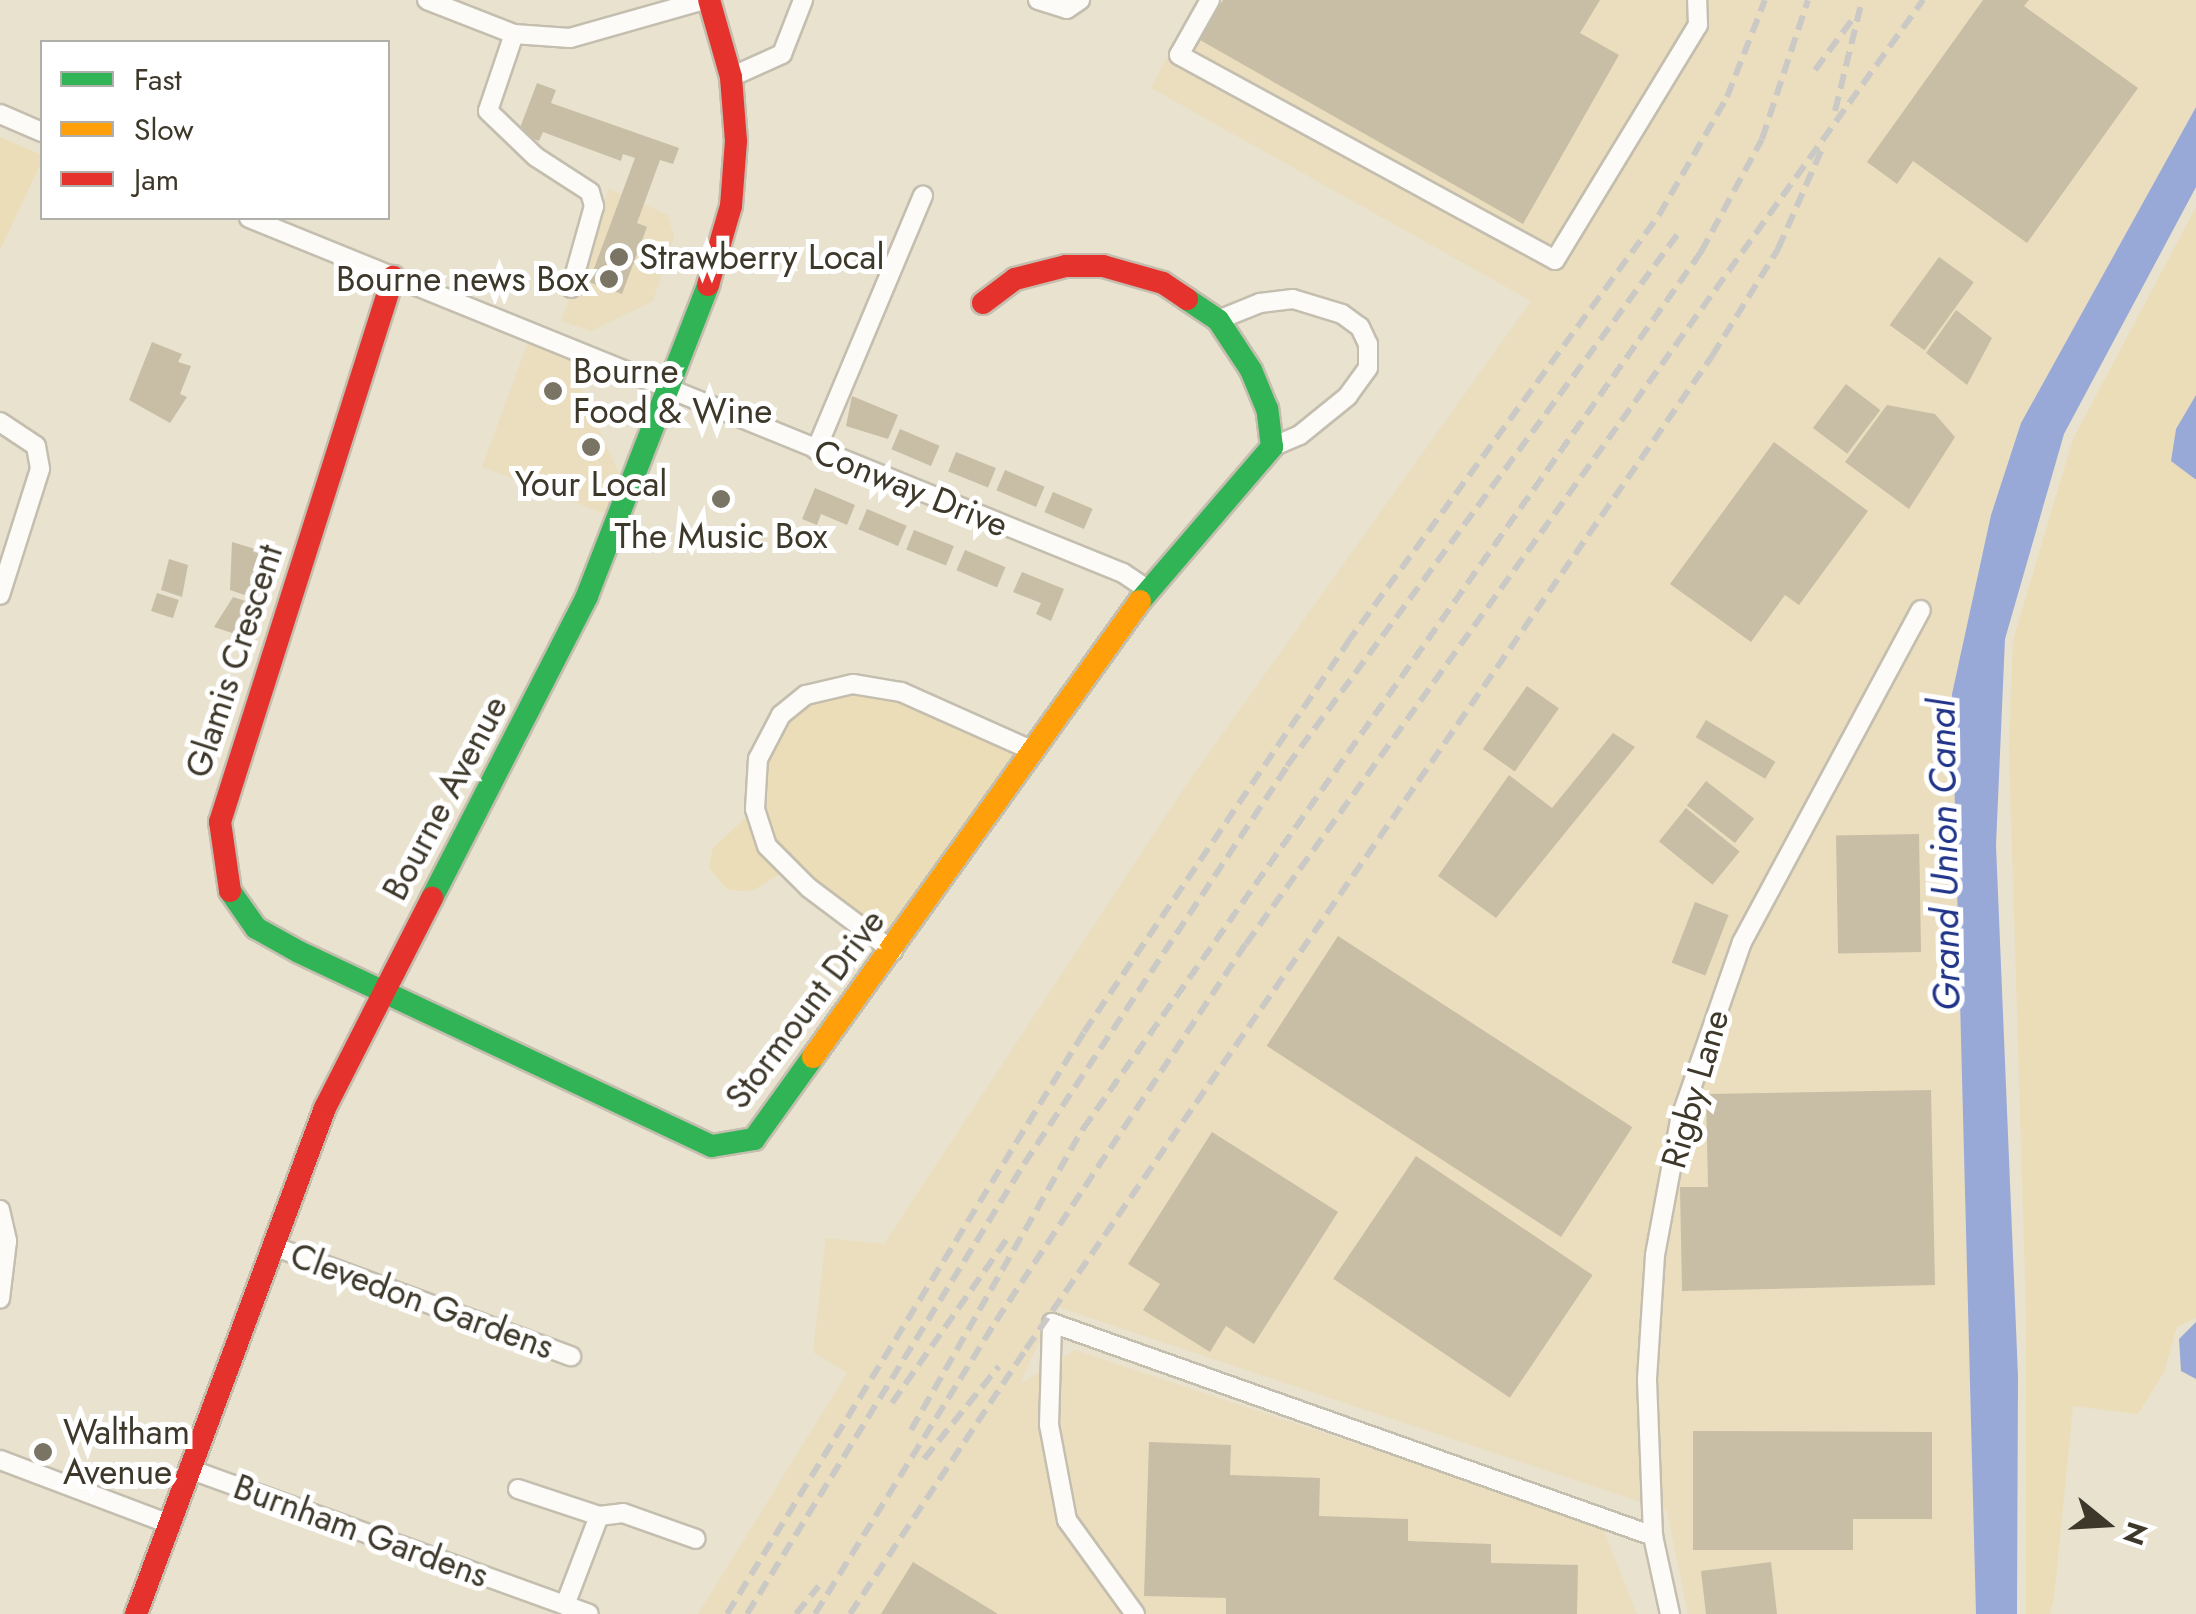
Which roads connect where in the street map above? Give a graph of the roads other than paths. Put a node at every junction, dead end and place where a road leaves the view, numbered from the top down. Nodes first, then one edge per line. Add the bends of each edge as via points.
1 (427, 0) edge
2 (706, 0) edge
3 (803, 0) edge
4 (1038, 0) edge
5 (1080, 0) edge
6 (1210, 0) edge
7 (1697, 0) edge
8 (514, 34) junction
9 (731, 77) junction
10 (0, 114) edge
11 (40, 131) edge
12 (923, 196) dead end
13 (254, 220) edge
14 (393, 277) junction
15 (572, 288) dead end
16 (984, 303) dead end
17 (1218, 320) junction
18 (671, 390) junction
19 (0, 422) edge
20 (1272, 448) junction
21 (816, 450) junction
22 (1148, 590) junction
23 (0, 595) edge
24 (1920, 610) dead end
25 (1032, 750) junction
26 (893, 951) junction
27 (381, 991) junction
28 (0, 1210) edge
29 (273, 1246) junction
30 (0, 1298) edge
31 (571, 1356) dead end
32 (0, 1460) edge
33 (189, 1469) junction
34 (518, 1488) dead end
35 (599, 1516) junction
36 (169, 1524) junction
37 (1652, 1536) junction
38 (696, 1539) dead end
39 (565, 1605) junction
40 (136, 1614) edge
41 (589, 1614) edge
42 (1134, 1614) edge
43 (1670, 1614) edge

1 - 8 street
2 - 8 street via 570,38
2 - 9 street, Bourne Avenue
3 - 9 street via 782,54
4 - 5 street via 1067,9
6 - 7 street via 1179,54 1555,260 1698,25
8 - 15 street via 488,111 536,157 590,192 594,206
9 - 18 street, Bourne Avenue via 732,206
10 - 11 street
12 - 21 street
13 - 14 street, Conway Drive
14 - 18 street, Conway Drive
14 - 27 street, Glamis Crescent via 220,822 218,855 237,907 256,928
16 - 17 street via 1015,279 1066,266 1103,266 1163,282
17 - 20 street via 1251,370 1267,409
17 - 20 street via 1260,302 1293,299 1342,314 1360,327 1368,344 1368,368 1348,396
18 - 21 street, Conway Drive
18 - 27 street, Bourne Avenue via 587,596
19 - 23 street via 36,446 40,469
20 - 22 street, Stormount Drive
21 - 22 street, Conway Drive via 1124,573
22 - 25 street, Stormount Drive
24 - 37 street, Rigby Lane via 1742,942 1680,1120 1656,1255 1646,1379
25 - 26 street, Stormount Drive
25 - 26 street via 901,692 853,684 806,696 781,715 758,758 755,809 768,846 809,888
26 - 27 street, Stormount Drive via 754,1140 712,1146
27 - 29 street, Bourne Avenue via 325,1108
28 - 30 street via 7,1240
29 - 31 street, Clevedon Gardens
29 - 33 street, Bourne Avenue
32 - 36 street
33 - 36 street, Bourne Avenue
33 - 39 street, Burnham Gardens
34 - 35 street
35 - 38 street via 623,1513
35 - 39 street
36 - 40 street, Bourne Avenue
37 - 42 street via 1052,1323 1049,1425 1067,1520
37 - 43 street, Rigby Lane
39 - 41 street, Burnham Gardens

